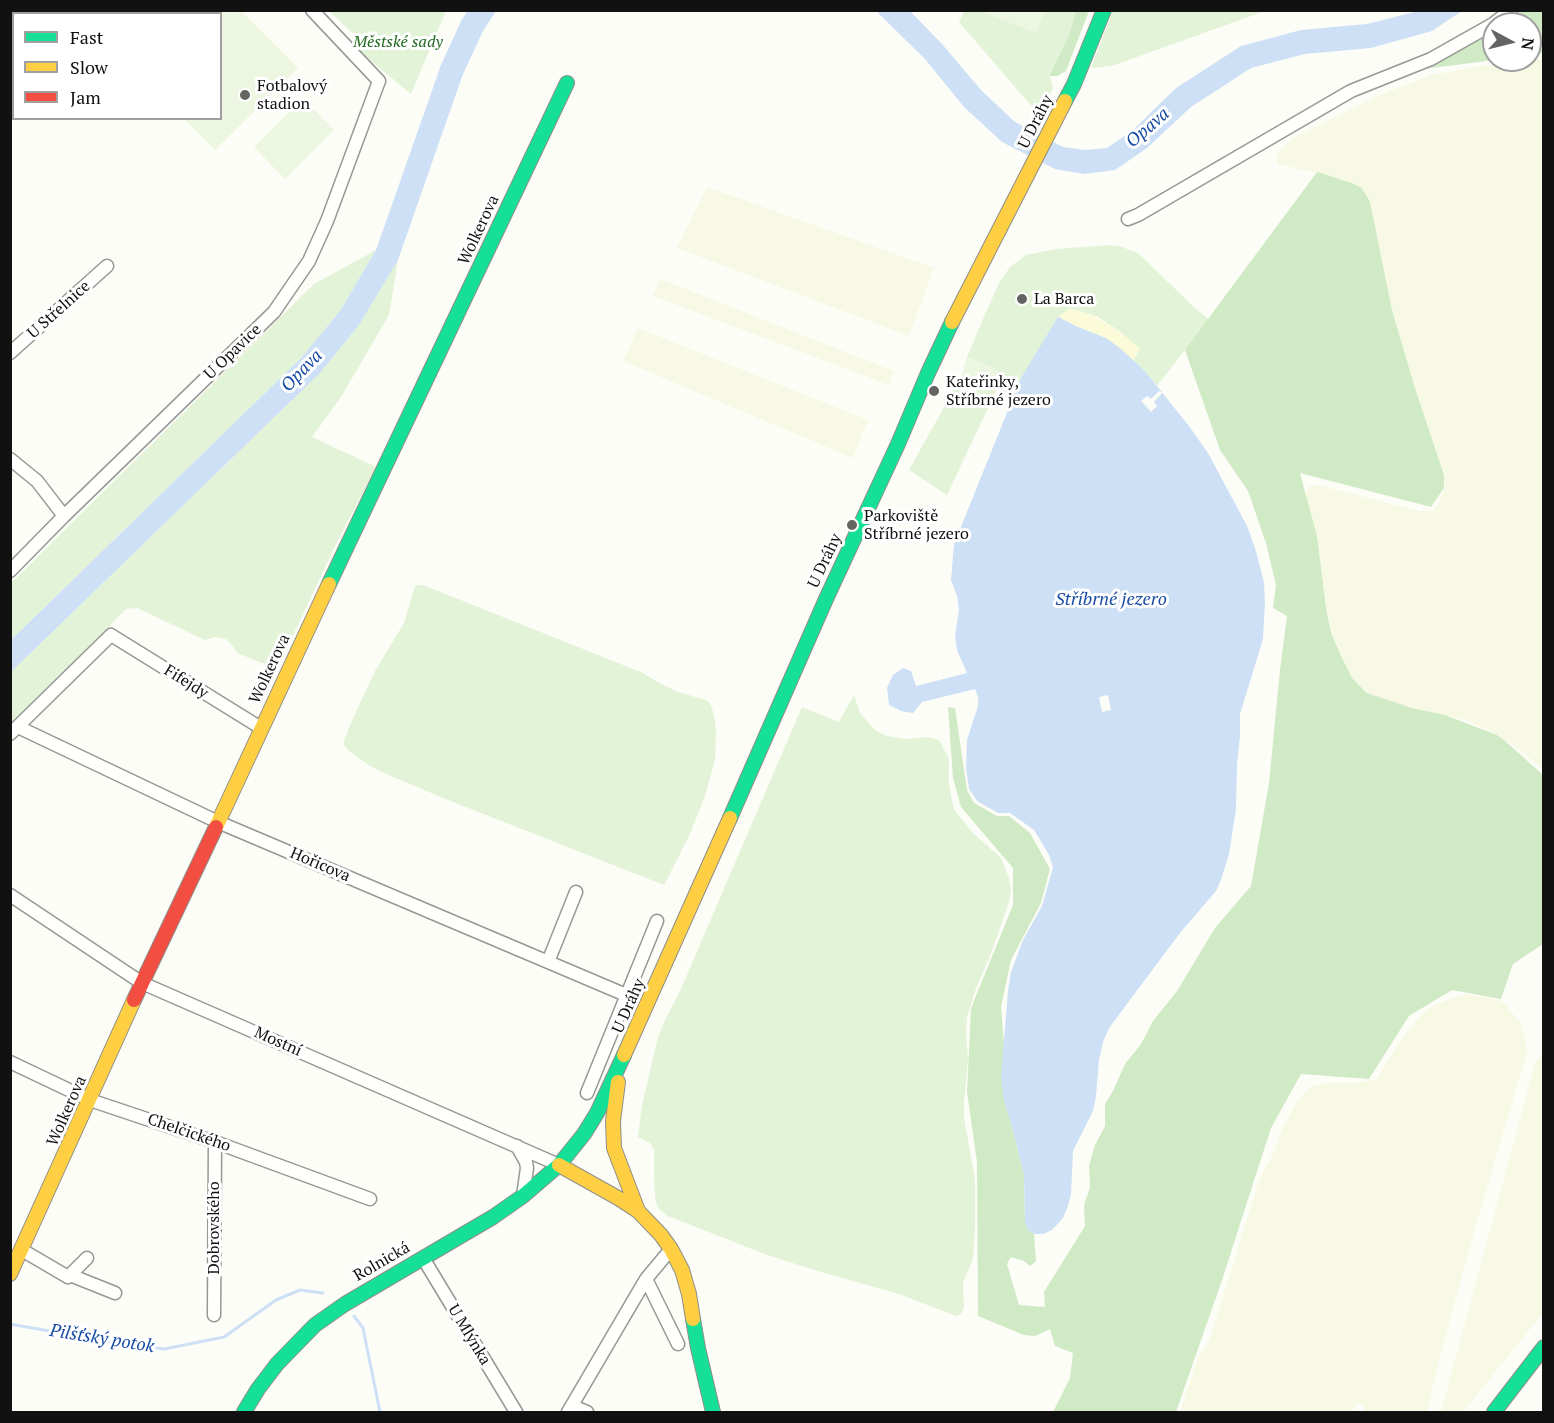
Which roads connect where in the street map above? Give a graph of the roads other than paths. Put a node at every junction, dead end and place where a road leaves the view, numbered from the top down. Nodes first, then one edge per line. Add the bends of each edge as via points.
1 (312, 10) edge
2 (1104, 10) edge
3 (1511, 10) edge
4 (567, 82) dead end
5 (1128, 219) dead end
6 (107, 266) dead end
7 (10, 353) edge
8 (10, 459) edge
9 (64, 516) junction
10 (10, 571) edge
11 (261, 728) junction
12 (14, 731) edge
13 (218, 822) junction
14 (576, 892) dead end
15 (10, 895) edge
16 (657, 921) dead end
17 (548, 962) junction
18 (142, 983) junction
19 (626, 995) junction
20 (10, 1062) edge
21 (620, 1066) junction
22 (587, 1093) dead end
23 (90, 1100) junction
24 (214, 1142) junction
25 (517, 1146) junction
26 (559, 1165) junction
27 (523, 1196) junction
28 (370, 1199) dead end
29 (638, 1211) junction
30 (671, 1249) junction
31 (22, 1250) junction
32 (87, 1258) dead end
33 (423, 1258) junction
34 (10, 1274) edge
35 (70, 1275) junction
36 (646, 1279) junction
37 (114, 1293) dead end
38 (214, 1315) dead end
39 (678, 1344) dead end
40 (1544, 1347) edge
41 (1530, 1365) junction
42 (570, 1409) edge
43 (244, 1413) edge
44 (516, 1413) edge
45 (587, 1413) edge
46 (713, 1413) edge
47 (1494, 1413) edge
48 (1503, 1413) edge

1 - 9 street, U Opavice via 379,81 309,261 274,312
2 - 21 street, U Dráhy via 1074,84 928,373
3 - 5 street via 1431,59 1351,92
4 - 11 street, Wolkerova
6 - 7 street, U Střelnice
8 - 9 street via 37,481
9 - 10 street, U Opavice
11 - 12 street, Fifejdy via 111,635
11 - 13 street, Wolkerova
12 - 13 street, Hořicova
13 - 17 street, Hořicova
13 - 18 street, Wolkerova
14 - 17 street
15 - 18 street, Mostní
16 - 19 street
17 - 19 street, Hořicova
18 - 23 street, Wolkerova
18 - 25 street, Mostní
19 - 22 street
20 - 23 street, Chelčického
21 - 26 street, U Dráhy via 584,1134
21 - 29 street, U Dráhy via 614,1148
23 - 24 street, Chelčického
23 - 31 street, Wolkerova
24 - 28 street, Chelčického
24 - 38 street, Dobrovského
25 - 26 street, Mostní
25 - 27 street via 527,1168
26 - 27 street, Rolnická
26 - 29 street, U Dráhy
27 - 33 street, Rolnická
29 - 30 street, U Dráhy
30 - 36 street
30 - 46 street, U Dráhy via 682,1270
31 - 34 street, Wolkerova
31 - 35 street
32 - 35 street
33 - 43 street, Rolnická via 315,1325 277,1364
33 - 44 street, U Mlýnka
35 - 37 street
36 - 39 street
36 - 42 street
40 - 41 street
41 - 47 street
41 - 48 street
42 - 45 street

